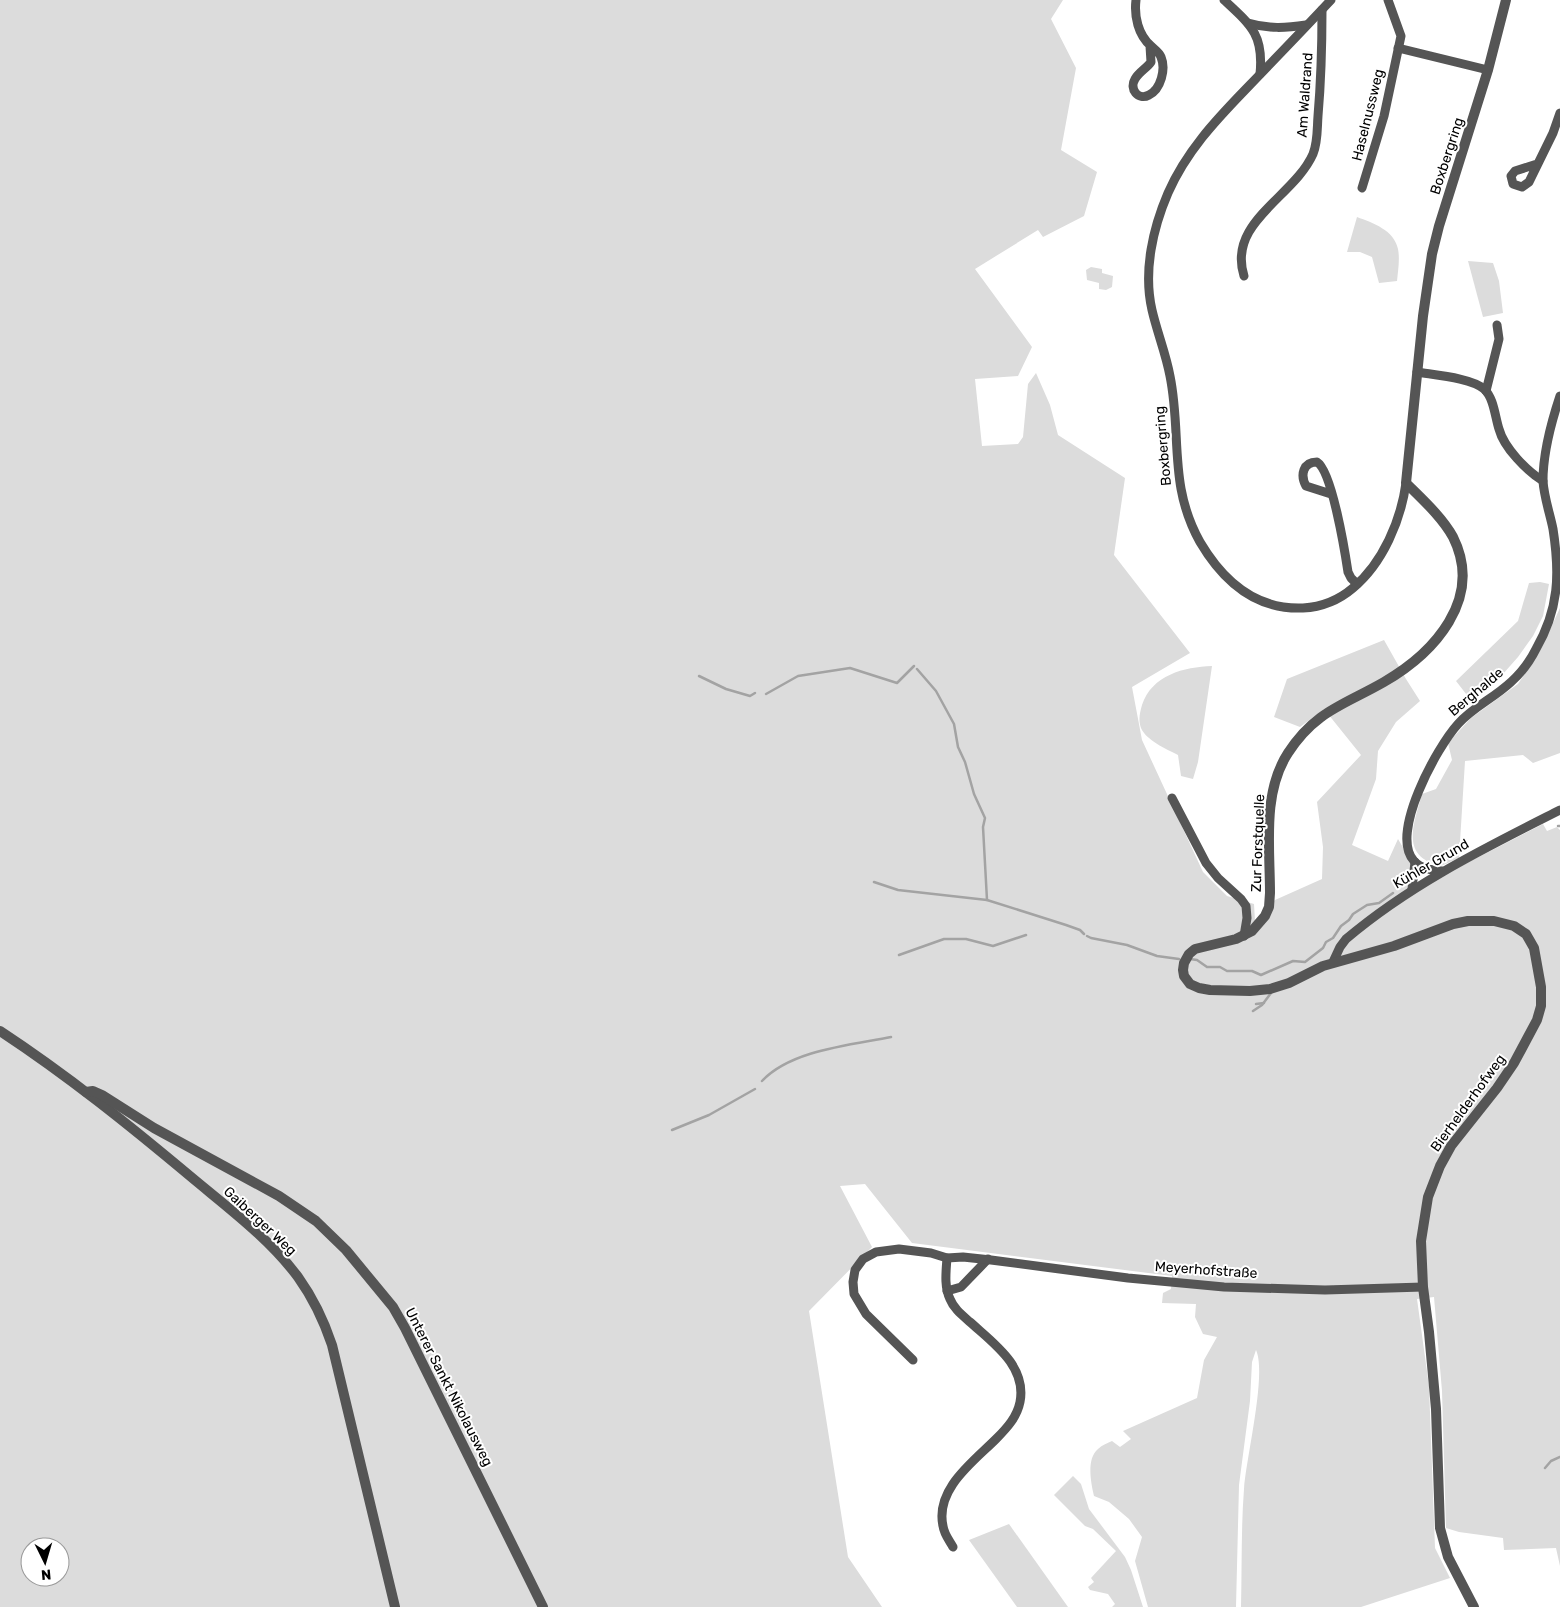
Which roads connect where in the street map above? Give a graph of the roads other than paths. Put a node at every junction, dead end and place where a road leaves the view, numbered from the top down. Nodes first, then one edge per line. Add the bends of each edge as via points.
1 (1136, 0) edge
2 (1224, 0) edge
3 (1388, 0) edge
4 (1506, 0) edge
5 (1327, 4) edge
6 (1248, 23) junction
7 (1306, 26) junction
8 (1150, 46) junction
9 (1398, 48) junction
10 (1488, 70) junction
11 (1260, 74) junction
12 (1560, 113) edge
13 (1537, 164) dead end
14 (1362, 188) dead end
15 (1244, 276) dead end
16 (1498, 328) dead end
17 (1417, 372) junction
18 (1486, 391) junction
19 (1560, 396) edge
20 (1543, 481) junction
21 (1406, 483) junction
22 (1331, 494) dead end
23 (1357, 584) junction
24 (1172, 798) dead end
25 (1560, 810) edge
26 (1415, 862) junction
27 (1442, 871) junction
28 (1412, 889) junction
29 (1244, 936) junction
30 (1333, 962) junction
31 (0, 1031) edge
32 (85, 1092) junction
33 (947, 1258) junction
34 (988, 1259) junction
35 (1423, 1287) junction
36 (947, 1291) junction
37 (913, 1360) dead end
38 (953, 1547) dead end
39 (395, 1607) edge
40 (543, 1607) edge
41 (1474, 1607) edge

1 - 8 street via 1137,21
2 - 6 street
3 - 9 street, Haselnussweg via 1400,36
4 - 10 street, Boxbergring
5 - 7 street, Boxbergring
5 - 15 street, Am Waldrand via 1314,152 1288,188 1248,232 1241,253
6 - 7 street via 1278,28
6 - 11 street via 1259,47
7 - 11 street, Boxbergring
8 - 8 street via 1151,62 1133,85 1136,94 1144,96 1157,87 1163,69 1159,54
9 - 10 street
9 - 14 street, Haselnussweg via 1384,116
10 - 17 street, Boxbergring via 1434,243
11 - 23 street, Boxbergring via 1207,130 1181,168 1163,206 1152,249 1149,291 1171,380 1180,487 1192,525 1207,553 1232,583 1252,598 1280,607 1308,608 1326,604
12 - 13 street
16 - 18 street via 1499,339
17 - 18 street via 1466,381
17 - 21 street, Boxbergring
18 - 20 street via 1505,443 1534,476
19 - 20 street, Berghalde via 1549,437
20 - 26 street, Berghalde via 1559,562 1554,610 1524,668 1511,682 1461,720 1432,762 1419,790 1407,834 1407,846
21 - 23 street, Boxbergring via 1403,502 1390,537 1372,568
21 - 29 street, Zur Forstquelle via 1454,539 1462,575 1456,608 1436,642 1421,656 1384,682 1321,716 1288,753 1278,771 1271,802 1268,907 1260,924
22 - 23 street via 1348,572
24 - 29 street via 1206,863 1246,906
25 - 27 street, Kühler Grund
26 - 27 street via 1427,869
26 - 28 street, Berghalde
27 - 28 street, Kühler Grund
28 - 30 street, Kühler Grund via 1346,939
29 - 30 street, Zur Forstquelle via 1191,952 1184,963 1186,980 1203,989 1262,990 1289,983
30 - 35 street, Bierhelderhofweg via 1468,921 1514,926 1526,934 1534,948 1542,987 1539,1016 1514,1063 1451,1146 1435,1176 1422,1226
31 - 32 street, Gaiberger Weg
32 - 39 street, Gaiberger Weg via 265,1241 289,1266 312,1298 332,1345
32 - 40 street, Unterer Sankt Nikolausweg via 102,1095 154,1128 279,1196 316,1221 346,1250 393,1307 405,1328
33 - 34 street, Meyerhofstraße
33 - 36 street
33 - 37 street, Meyerhofstraße via 900,1249 882,1250 863,1259 854,1274 854,1291 862,1309
34 - 35 street, Meyerhofstraße via 1215,1286 1309,1290
34 - 36 street via 961,1287
35 - 41 street, Bierhelderhofweg via 1433,1379 1440,1528 1448,1557
36 - 38 street via 953,1306 1012,1363 1021,1392 1017,1413 1010,1423 972,1463 944,1500 942,1519

